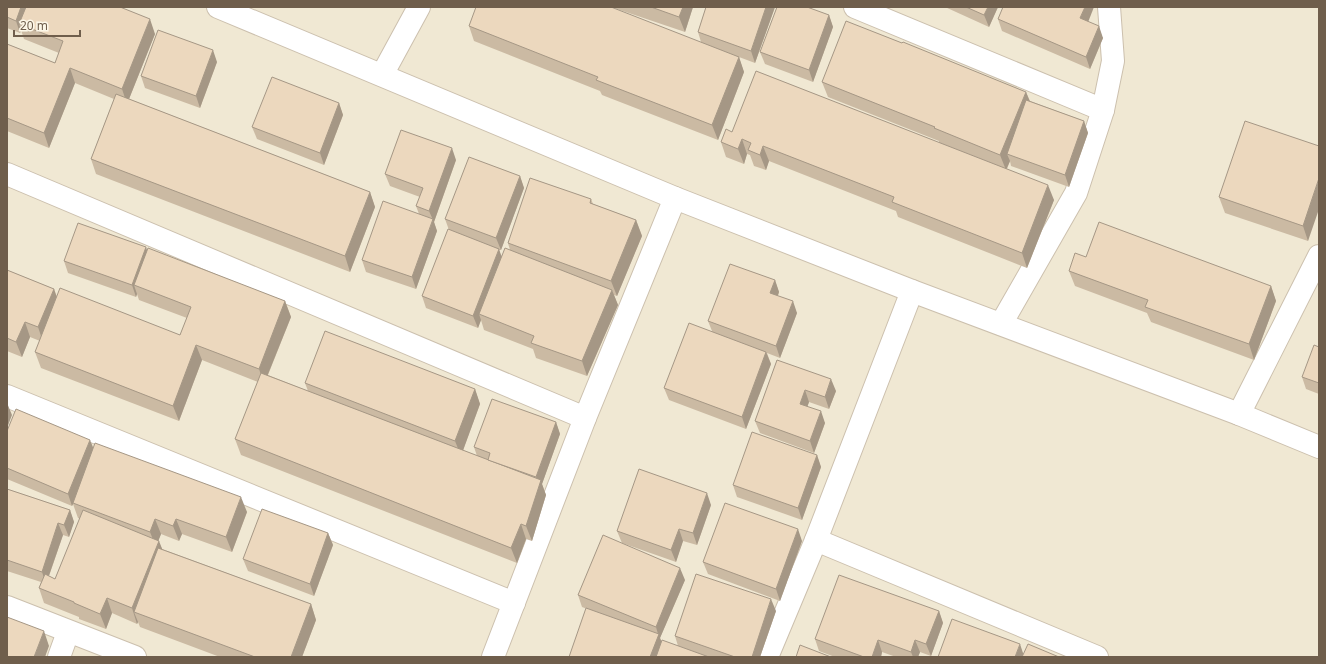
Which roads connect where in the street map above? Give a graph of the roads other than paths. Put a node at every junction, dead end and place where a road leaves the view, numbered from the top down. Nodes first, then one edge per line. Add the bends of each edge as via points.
1 (218, 7) edge
2 (419, 7) edge
3 (855, 7) edge
4 (1110, 7) edge
5 (382, 75) junction
6 (1103, 110) junction
7 (7, 174) edge
8 (675, 198) junction
9 (1319, 256) edge
10 (912, 291) junction
11 (1001, 324) junction
12 (7, 396) edge
13 (1239, 414) junction
14 (585, 418) junction
15 (1319, 447) edge
16 (816, 540) junction
17 (514, 603) junction
18 (7, 607) edge
19 (68, 632) junction
20 (59, 657) edge
21 (135, 657) edge
22 (493, 657) edge
23 (767, 657) edge
24 (1097, 657) edge

1 - 5 street
2 - 5 street
3 - 6 street
4 - 6 street via 1114,61
5 - 8 street
6 - 11 street via 1076,193
7 - 14 street
8 - 10 street
8 - 14 street
9 - 13 street
10 - 11 street
10 - 16 street
11 - 13 street
12 - 17 street
13 - 15 street
14 - 17 street
16 - 23 street
16 - 24 street
17 - 22 street
18 - 19 street
19 - 20 street
19 - 21 street

